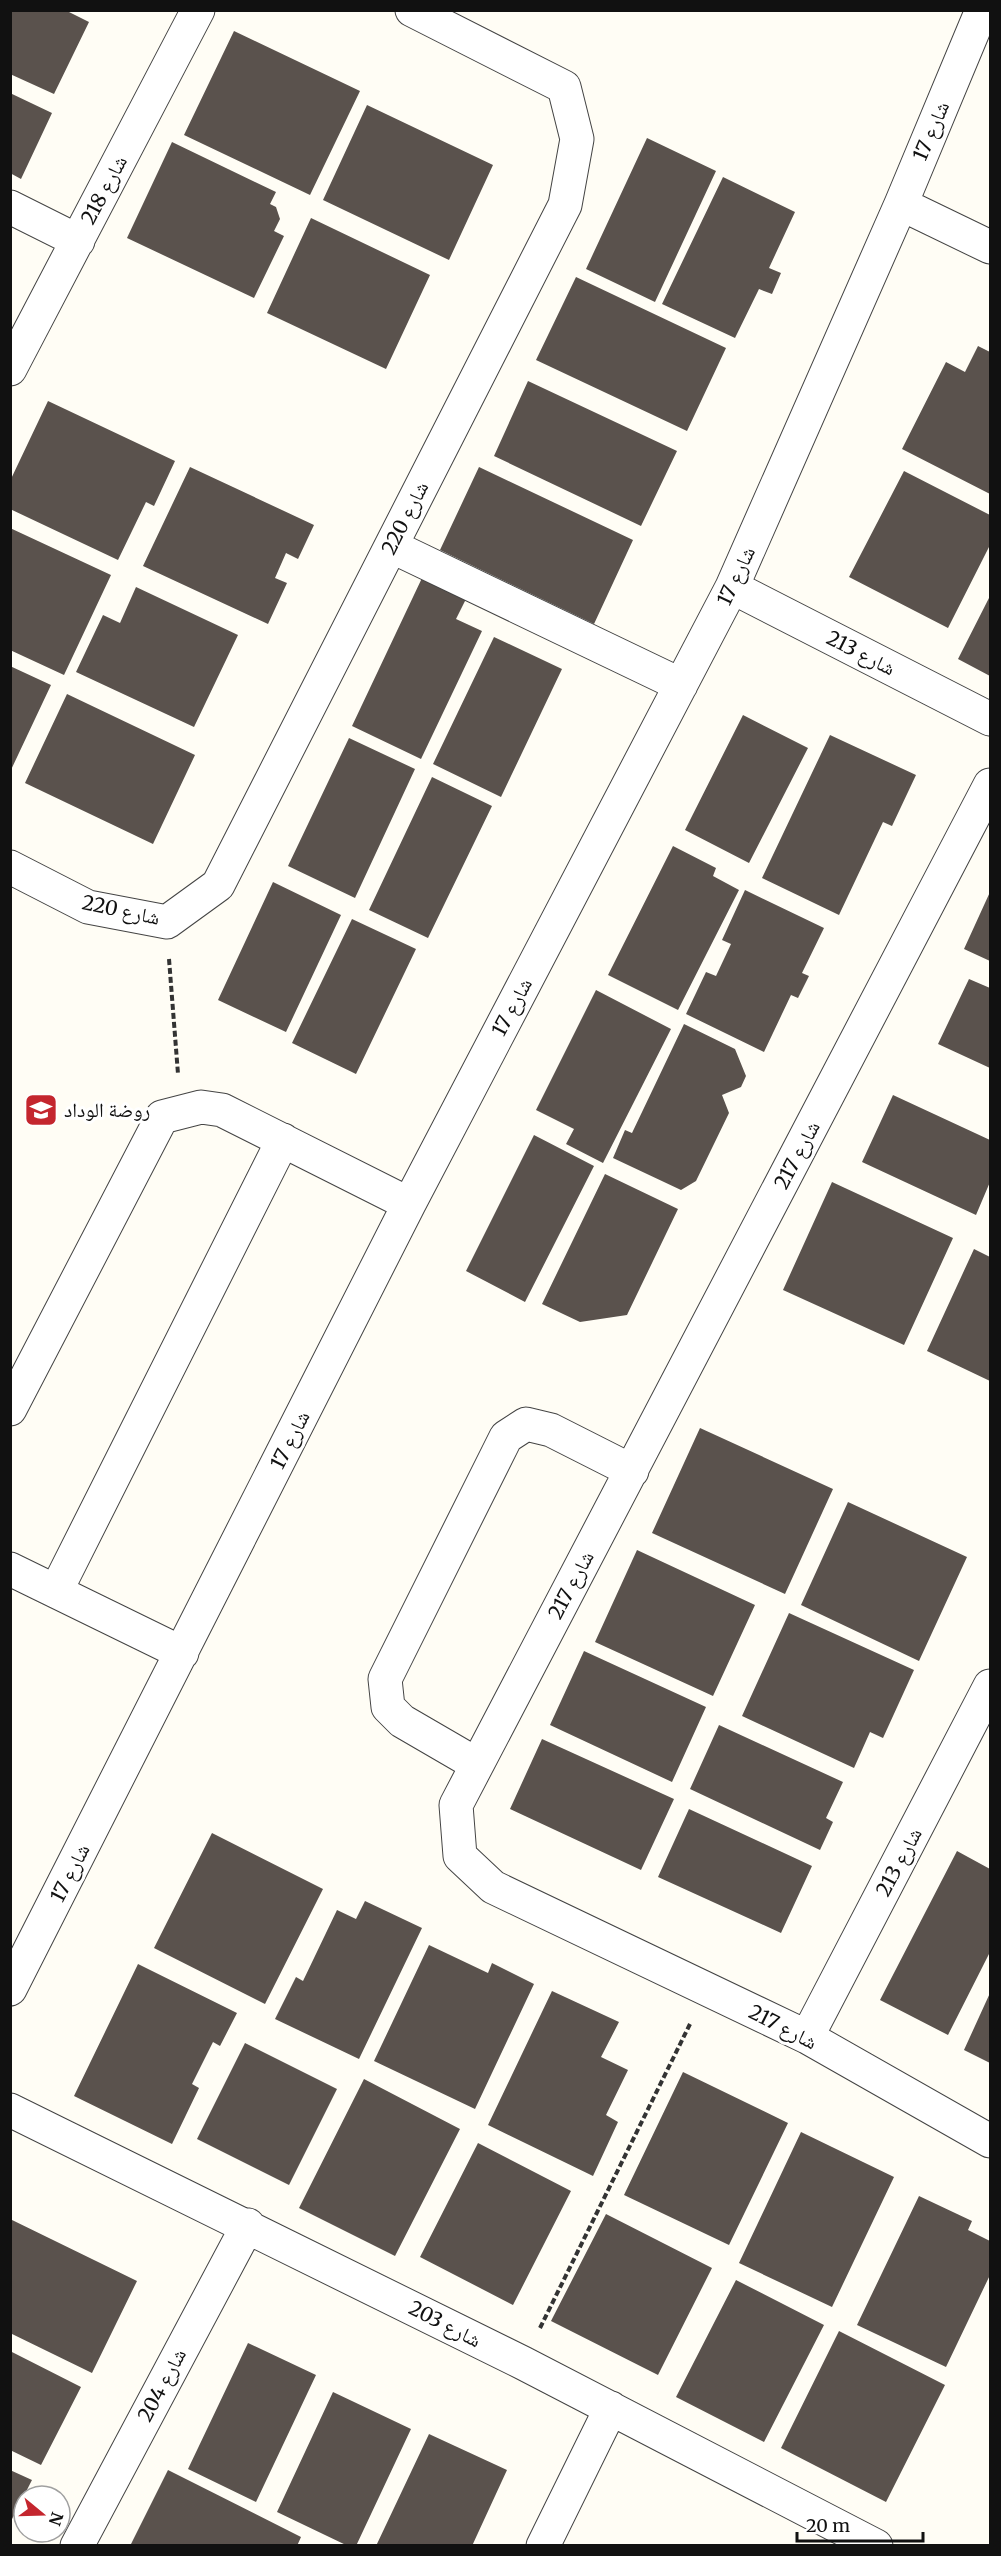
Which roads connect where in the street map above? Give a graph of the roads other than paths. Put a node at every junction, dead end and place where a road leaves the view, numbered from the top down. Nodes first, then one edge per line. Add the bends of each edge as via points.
1 (198, 10) edge
2 (412, 10) edge
3 (982, 10) edge
4 (901, 204) junction
5 (10, 207) edge
6 (78, 241) junction
7 (990, 248) edge
8 (10, 369) edge
9 (391, 546) junction
10 (732, 587) junction
11 (681, 685) junction
12 (990, 719) edge
13 (990, 785) edge
14 (10, 867) edge
15 (283, 1140) junction
16 (410, 1204) junction
17 (10, 1409) edge
18 (632, 1471) junction
19 (10, 1569) edge
20 (56, 1591) junction
21 (182, 1653) junction
22 (990, 1686) edge
23 (476, 1764) junction
24 (10, 1989) edge
25 (807, 2037) junction
26 (10, 2110) edge
27 (990, 2141) edge
28 (248, 2225) junction
29 (611, 2408) junction
30 (77, 2546) edge
31 (543, 2546) edge
32 (876, 2546) edge

1 - 6 street, شارع 218
2 - 9 street, شارع 220 via 564,87 577,139 565,205
3 - 4 street, شارع 17
4 - 7 street
4 - 10 street, شارع 17
5 - 6 street
6 - 8 street, شارع 218
9 - 11 street
9 - 14 street, شارع 220 via 218,885 166,922 88,907
10 - 11 street, شارع 17
10 - 12 street, شارع 213
11 - 16 street, شارع 17
13 - 18 street, شارع 217
15 - 16 street
15 - 17 street via 222,1110 201,1107 162,1117
15 - 20 street
16 - 21 street, شارع 17
18 - 23 street, شارع 217
18 - 23 street via 552,1430 526,1424 506,1437 385,1679 388,1707 402,1720
19 - 20 street
20 - 21 street
21 - 24 street, شارع 17
22 - 25 street, شارع 213
23 - 25 street, شارع 217 via 456,1805 460,1856 493,1887
25 - 27 street, شارع 217
26 - 28 street, شارع 203
28 - 29 street, شارع 203
28 - 30 street, شارع 204
29 - 31 street
29 - 32 street, شارع 203

